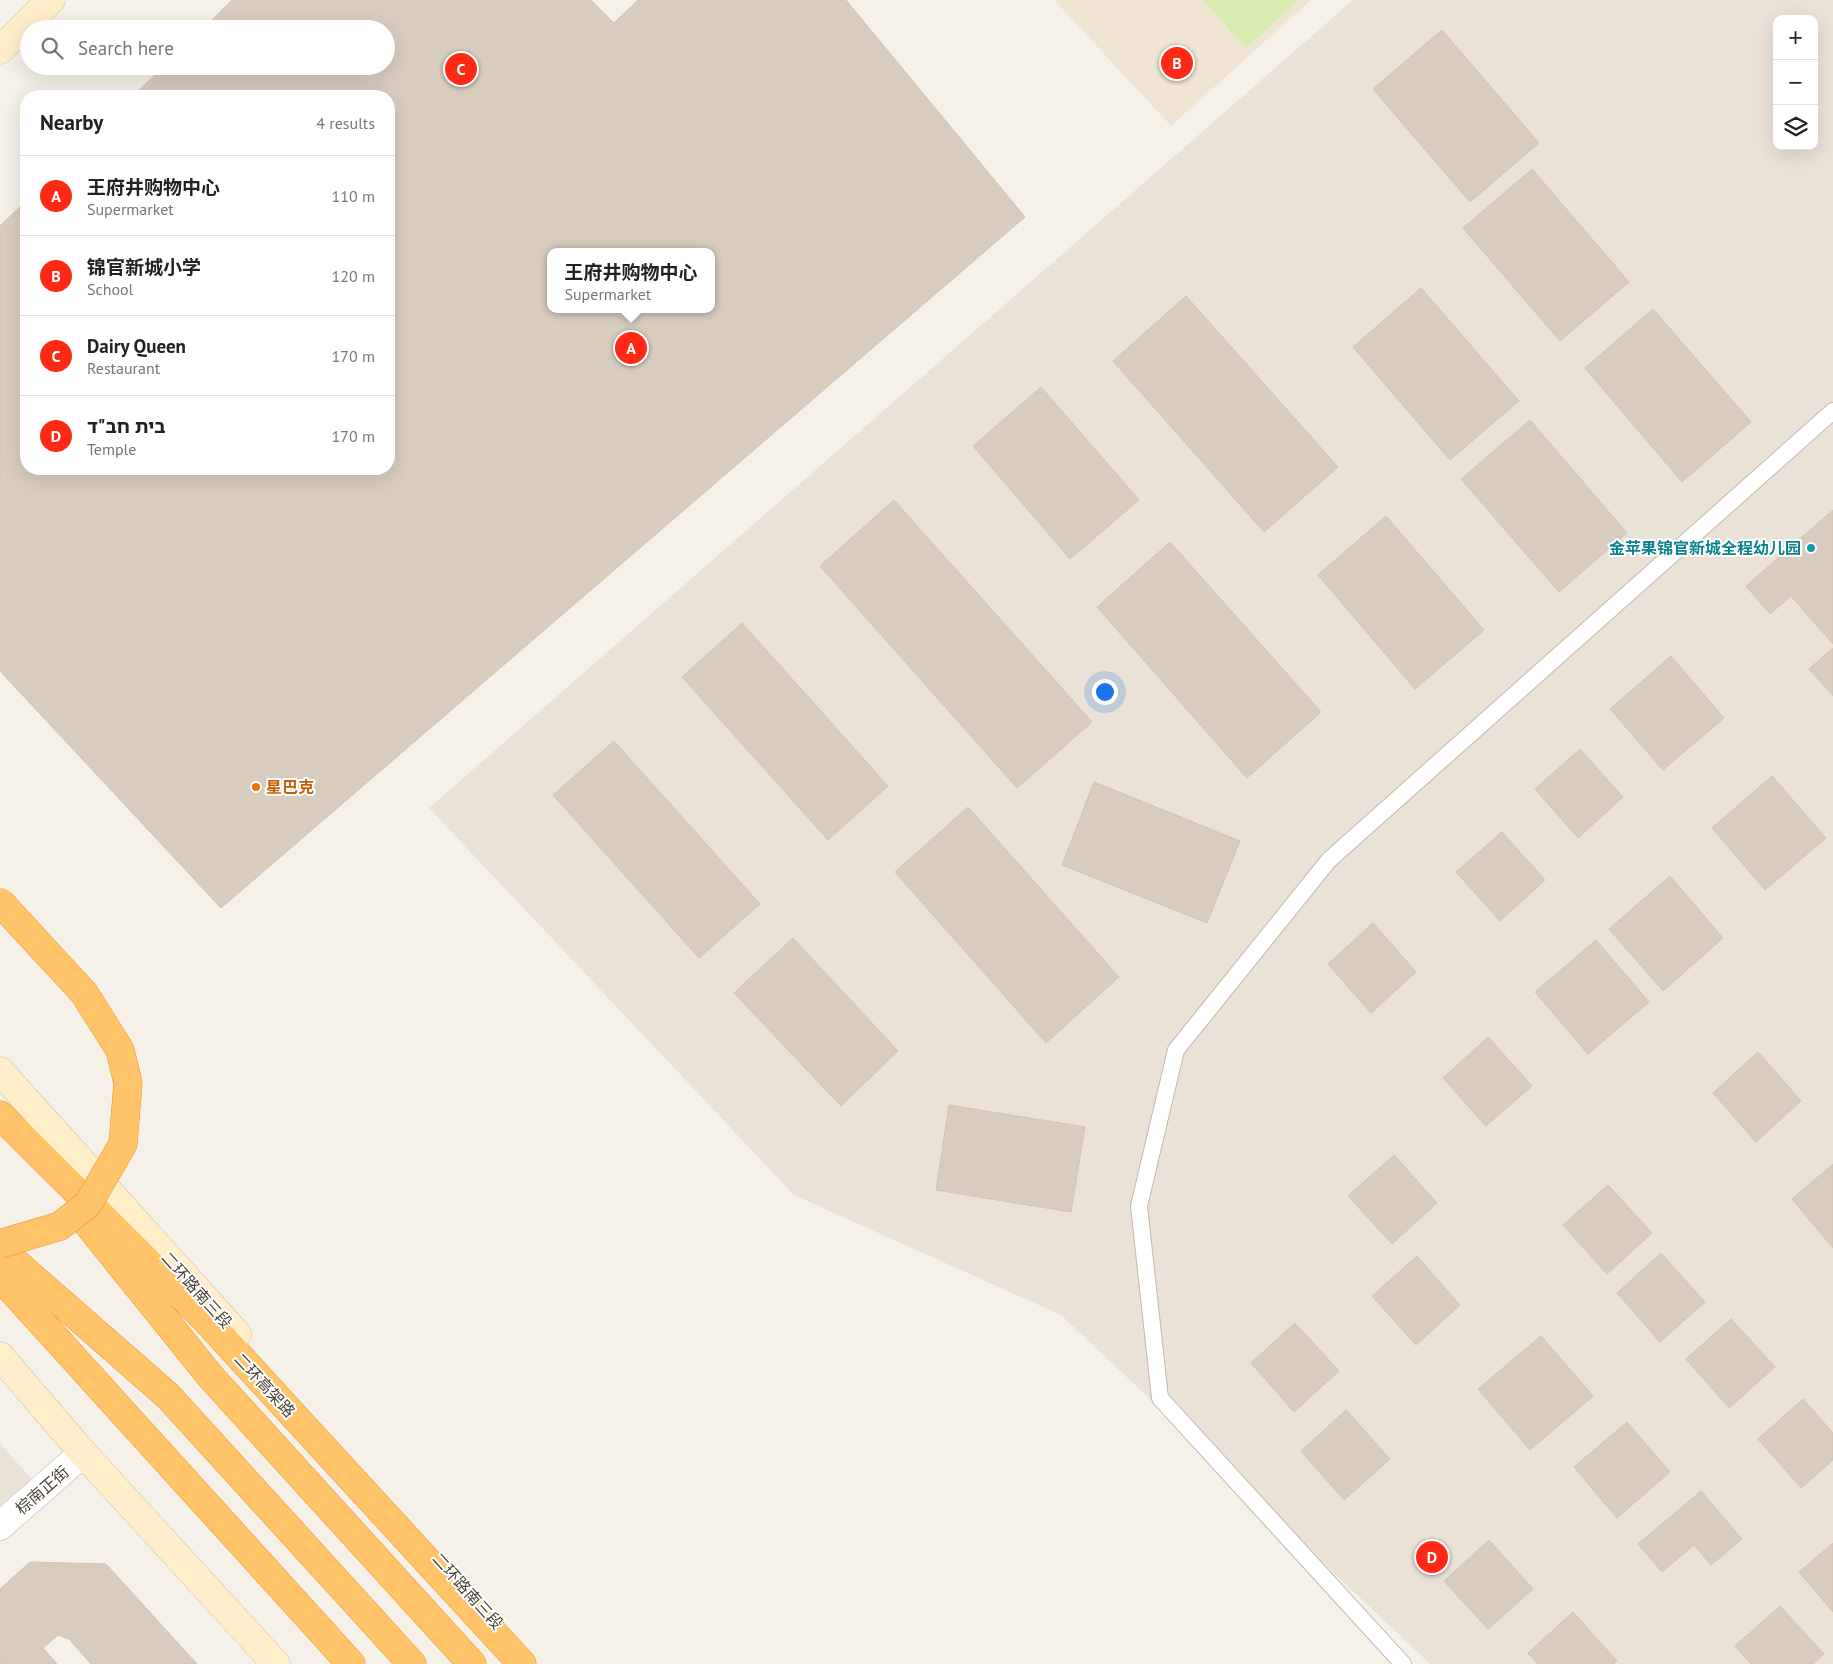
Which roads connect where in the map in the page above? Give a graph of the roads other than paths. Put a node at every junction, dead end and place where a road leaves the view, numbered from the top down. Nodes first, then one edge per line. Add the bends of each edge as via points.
1 (51, 0) edge
2 (31, 20) edge
3 (20, 30) edge
4 (0, 50) edge
5 (1833, 411) edge
6 (0, 902) edge
7 (0, 1071) edge
8 (0, 1115) edge
9 (0, 1244) edge
10 (0, 1249) edge
11 (0, 1277) edge
12 (0, 1356) edge
13 (84, 1453) junction
14 (0, 1526) edge
15 (276, 1664) edge
16 (351, 1664) edge
17 (412, 1664) edge
18 (472, 1664) edge
19 (522, 1664) edge
20 (534, 1664) edge
21 (1403, 1664) edge

1 - 2 main road
3 - 4 main road
5 - 21 lane via 1329,860 1176,1050 1138,1206 1160,1398
6 - 9 highway, bridge via 84,993 120,1050 128,1083 123,1144 88,1204 60,1226
7 - 20 main road, 二环路南三段
8 - 18 highway via 210,1376
8 - 19 highway, 二环高架路 via 205,1319
10 - 17 highway via 168,1396
11 - 16 highway
12 - 13 main road
13 - 14 street, 棕南正街
13 - 15 main road

